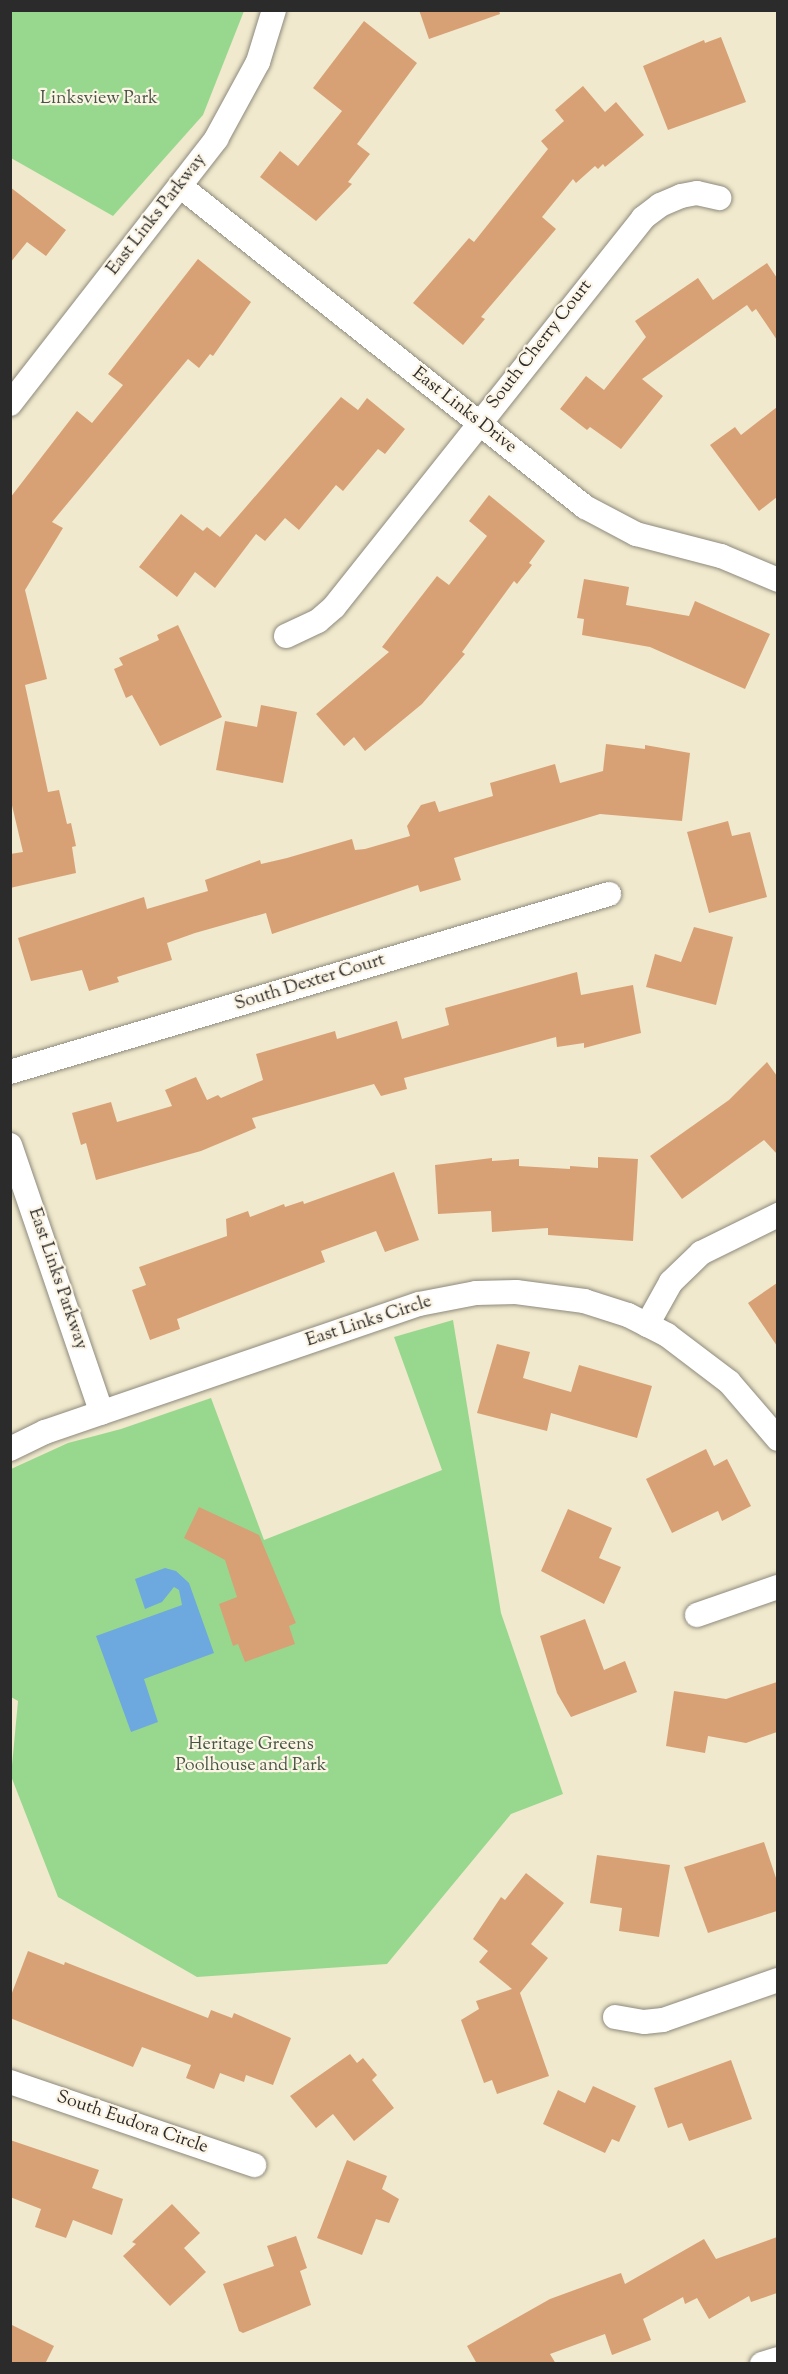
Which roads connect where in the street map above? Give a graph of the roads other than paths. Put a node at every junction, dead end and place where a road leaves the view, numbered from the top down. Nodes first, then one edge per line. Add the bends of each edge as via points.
1 (274, 10) edge
2 (180, 186) junction
3 (719, 198) dead end
4 (10, 404) edge
5 (479, 423) junction
6 (777, 580) edge
7 (286, 636) dead end
8 (609, 894) dead end
9 (10, 1072) edge
10 (10, 1145) edge
11 (777, 1215) edge
12 (647, 1325) junction
13 (102, 1413) junction
14 (777, 1439) edge
15 (10, 1449) edge
16 (777, 1587) edge
17 (697, 1615) dead end
18 (777, 1980) edge
19 (615, 2017) dead end
20 (10, 2082) edge
21 (254, 2165) dead end
22 (777, 2358) edge
23 (762, 2364) edge

1 - 2 street, East Links Parkway via 258,62 241,99
2 - 4 street, East Links Parkway
2 - 5 street, East Links Drive
3 - 5 street, South Cherry Court via 681,196 644,218
5 - 6 street, East Links Drive via 611,523 739,562
5 - 7 street, South Cherry Court via 334,607 318,621
8 - 9 street, South Dexter Court
10 - 13 street, East Links Parkway
11 - 12 street via 701,1252 671,1282
12 - 13 street, East Links Circle via 617,1311 550,1294 476,1293 419,1304
12 - 14 street, East Links Circle via 698,1356 729,1382
13 - 15 street, East Links Circle
16 - 17 street
18 - 19 street via 663,2020 644,2022
20 - 21 street, South Eudora Circle
22 - 23 street

